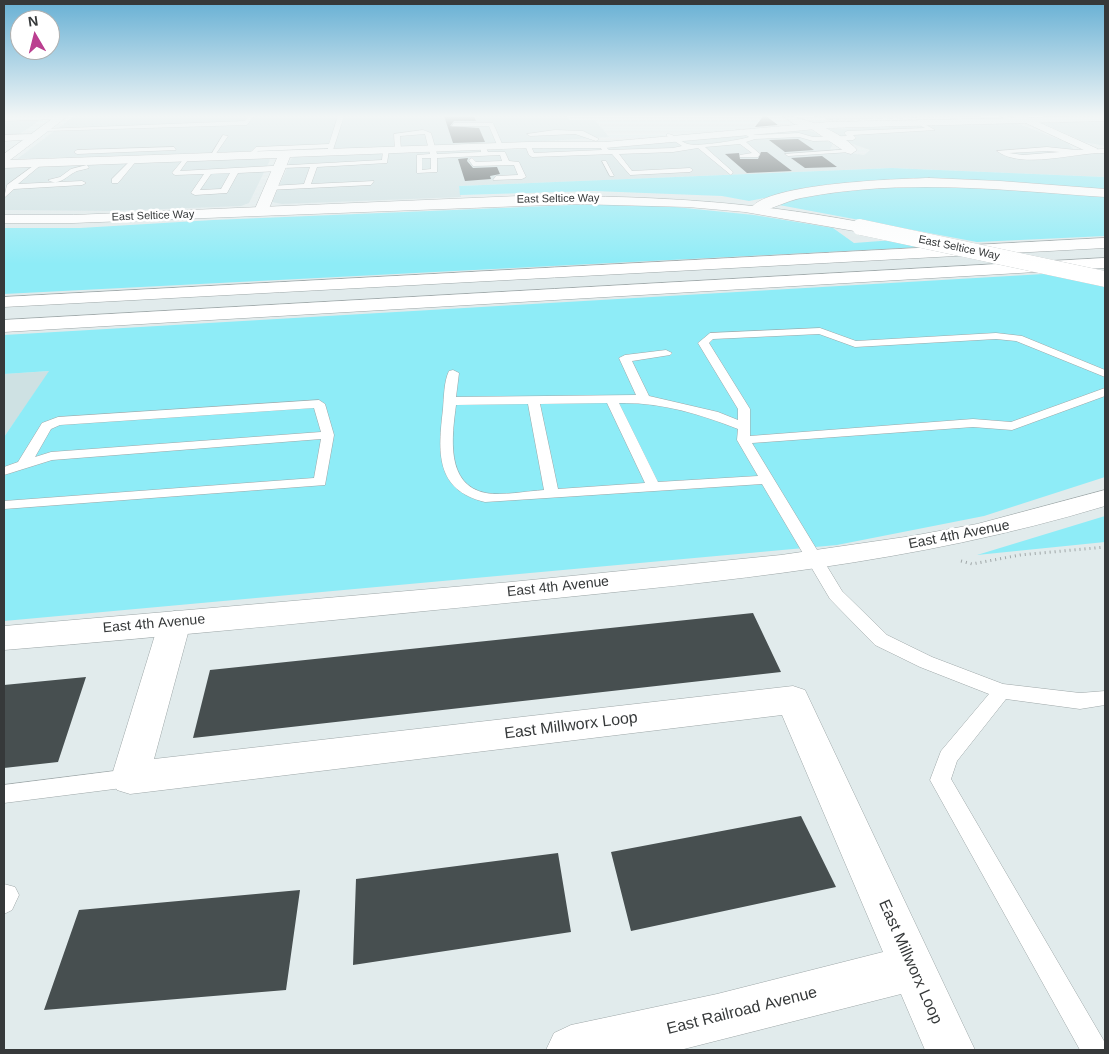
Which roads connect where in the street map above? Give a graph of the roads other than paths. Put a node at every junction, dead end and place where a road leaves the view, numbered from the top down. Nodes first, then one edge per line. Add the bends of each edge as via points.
1 (36, 165) edge
2 (87, 165) edge
3 (89, 165) edge
4 (128, 165) edge
5 (181, 165) edge
6 (270, 165) edge
7 (280, 165) edge
8 (314, 165) edge
9 (518, 165) edge
10 (606, 165) edge
11 (622, 165) edge
12 (722, 165) edge
13 (690, 170) dead end
14 (235, 172) junction
15 (208, 173) junction
16 (731, 173) dead end
17 (612, 175) dead end
18 (496, 178) dead end
19 (115, 181) dead end
20 (82, 183) dead end
21 (371, 183) dead end
22 (70, 184) junction
23 (10, 186) edge
24 (307, 186) junction
25 (271, 188) junction
26 (1105, 193) edge
27 (4, 196) edge
28 (758, 208) junction
29 (261, 211) junction
30 (4, 219) edge
31 (1105, 243) edge
32 (1105, 263) edge
33 (1105, 279) edge
34 (4, 302) edge
35 (4, 326) edge
36 (666, 354) dead end
37 (453, 373) dead end
38 (1105, 374) edge
39 (1105, 392) edge
40 (533, 398) junction
41 (644, 398) junction
42 (611, 399) junction
43 (451, 401) junction
44 (744, 434) junction
45 (328, 435) junction
46 (24, 464) junction
47 (4, 471) edge
48 (768, 479) junction
49 (654, 488) junction
50 (552, 494) junction
51 (1105, 498) edge
52 (4, 505) edge
53 (814, 561) junction
54 (175, 622) junction
55 (4, 638) edge
56 (1002, 692) junction
57 (1105, 698) edge
58 (130, 778) junction
59 (4, 794) edge
60 (4, 895) edge
61 (4, 902) edge
62 (912, 968) junction
63 (1097, 1045) edge
64 (571, 1050) edge
65 (950, 1050) edge

1 - 23 lane
2 - 23 lane via 58,180
3 - 22 lane
4 - 19 lane
5 - 15 lane via 175,173
6 - 14 lane
7 - 25 main road
8 - 24 lane
9 - 18 lane via 522,177
10 - 17 lane
11 - 13 lane via 630,173
12 - 16 lane
14 - 15 lane
14 - 15 lane via 224,191 195,193
20 - 22 lane
21 - 24 lane
22 - 23 lane
23 - 27 lane via 11,190
24 - 25 lane
25 - 29 main road
26 - 28 main road via 979,184 882,183 804,193
28 - 29 main road, East Seltice Way via 603,198
28 - 33 main road, East Seltice Way, bridge
29 - 30 main road, East Seltice Way
31 - 34 main road
32 - 35 main road
36 - 41 lane via 625,358
37 - 43 lane
38 - 44 lane via 1018,338 996,336 855,344 820,331 710,336 704,343 744,409
39 - 44 lane via 1012,426 974,423
40 - 42 lane
40 - 43 lane
40 - 50 lane
41 - 42 lane
41 - 44 lane via 714,415
42 - 49 lane
43 - 50 lane via 446,460 455,482 486,498
44 - 48 lane
45 - 46 lane via 51,456
45 - 46 lane via 319,404 58,422 46,426
45 - 52 lane via 320,482
46 - 47 lane
48 - 49 lane
48 - 53 lane
49 - 50 lane
51 - 53 main road, East 4th Avenue via 965,536
53 - 54 main road, East 4th Avenue
53 - 56 lane via 836,595 881,640
54 - 55 main road, East 4th Avenue
54 - 58 main road
56 - 57 lane via 1080,700
56 - 63 lane via 948,756 940,780
58 - 59 lane
58 - 62 main road, East Millworx Loop via 792,700
60 - 61 lane via 7,895
62 - 64 main road, East Railroad Avenue via 717,1018
62 - 65 main road, East Millworx Loop

